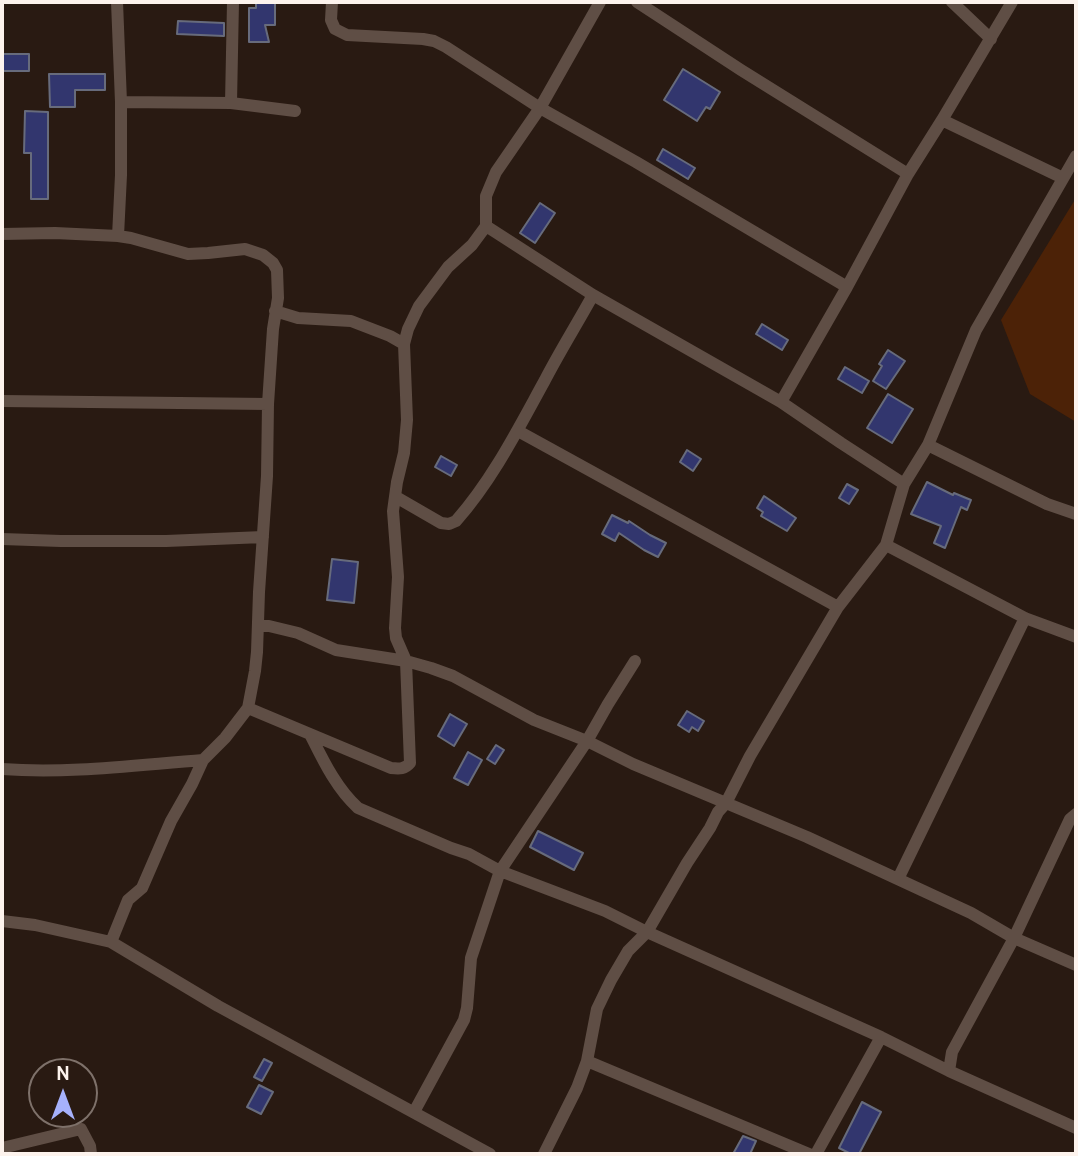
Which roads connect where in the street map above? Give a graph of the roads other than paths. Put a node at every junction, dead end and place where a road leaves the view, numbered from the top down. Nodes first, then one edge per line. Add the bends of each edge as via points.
1 (117, 2) edge
2 (233, 2) edge
3 (332, 2) edge
4 (600, 2) edge
5 (637, 2) edge
6 (952, 2) edge
7 (1012, 2) edge
8 (991, 39) junction
9 (121, 102) junction
10 (231, 103) junction
11 (540, 108) junction
12 (295, 111) dead end
13 (942, 120) junction
14 (1076, 156) edge
15 (908, 174) junction
16 (1063, 178) junction
17 (486, 226) junction
18 (2, 234) edge
19 (118, 236) junction
20 (848, 287) junction
21 (593, 295) junction
22 (275, 311) junction
23 (404, 344) junction
24 (2, 401) edge
25 (781, 402) junction
26 (268, 404) junction
27 (518, 431) junction
28 (928, 445) junction
29 (904, 484) junction
30 (396, 497) junction
31 (1076, 514) edge
32 (263, 537) junction
33 (2, 539) edge
34 (886, 545) junction
35 (838, 607) junction
36 (1026, 618) junction
37 (258, 626) junction
38 (1076, 637) edge
39 (635, 661) dead end
40 (406, 662) junction
41 (248, 708) junction
42 (310, 734) junction
43 (587, 741) junction
44 (203, 760) junction
45 (2, 769) edge
46 (726, 803) junction
47 (1076, 815) edge
48 (500, 871) junction
49 (898, 879) junction
50 (2, 921) edge
51 (647, 932) junction
52 (1014, 938) junction
53 (110, 942) junction
54 (1076, 965) edge
55 (881, 1037) junction
56 (587, 1061) junction
57 (949, 1070) junction
58 (414, 1112) junction
59 (1076, 1128) edge
60 (2, 1148) edge
61 (91, 1154) edge
62 (490, 1154) edge
63 (544, 1154) edge
64 (809, 1154) edge
65 (816, 1154) edge

1 - 9 street
2 - 10 street
3 - 11 street via 335,29 347,35 434,41
4 - 11 street
5 - 15 street
6 - 8 street
7 - 8 street
8 - 13 street
9 - 10 street
9 - 19 street
10 - 12 street
11 - 17 street via 496,172 486,196
11 - 20 street
13 - 15 street
13 - 16 street
14 - 16 street
15 - 20 street
16 - 28 street via 976,330
17 - 21 street
17 - 23 street via 419,306
18 - 19 street
19 - 22 street via 188,254 245,249 262,255 277,270
20 - 25 street
21 - 25 street
21 - 27 street
22 - 23 street via 298,318 351,321
22 - 26 street
23 - 30 street via 407,420
24 - 26 street
25 - 29 street
26 - 32 street
27 - 30 street via 456,521 442,523
27 - 35 street
28 - 29 street
28 - 31 street
29 - 34 street
30 - 40 street via 395,628
32 - 33 street
32 - 37 street
34 - 35 street
34 - 36 street
35 - 46 street
36 - 38 street
36 - 49 street
37 - 40 street via 298,633 335,650
37 - 41 street
39 - 43 street
40 - 42 street via 410,763 406,768 391,768
40 - 43 street via 453,676 534,720
41 - 42 street
41 - 44 street
42 - 48 street via 327,769 358,808
43 - 46 street
43 - 48 street
44 - 45 street
44 - 53 street via 142,888 128,900
46 - 49 street
46 - 51 street
47 - 52 street via 1070,819
48 - 51 street via 606,911
48 - 58 street via 471,958 464,1020
49 - 52 street
50 - 53 street
51 - 55 street
51 - 56 street via 628,951 597,1009
52 - 54 street
52 - 57 street via 952,1052
53 - 58 street
55 - 57 street
55 - 65 street
56 - 63 street
56 - 64 street
57 - 59 street
58 - 62 street
60 - 61 street via 81,1129

